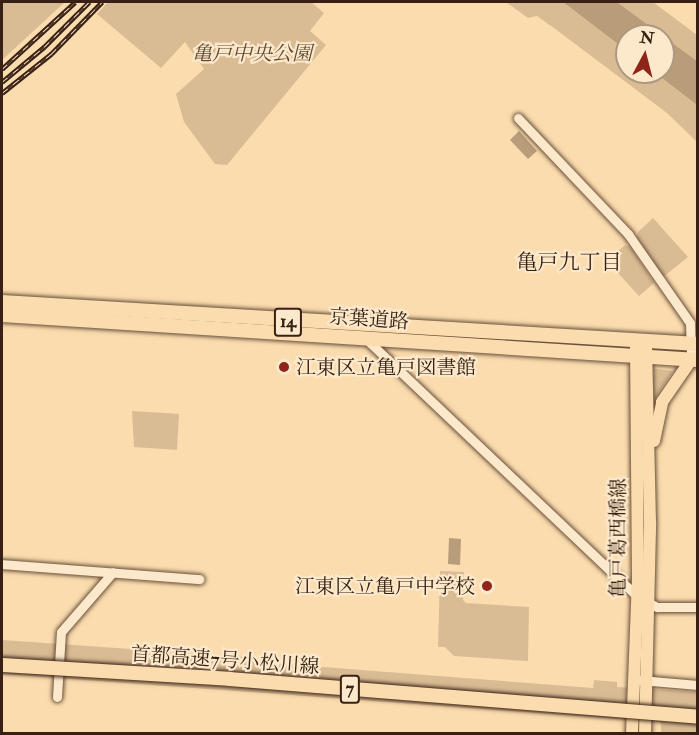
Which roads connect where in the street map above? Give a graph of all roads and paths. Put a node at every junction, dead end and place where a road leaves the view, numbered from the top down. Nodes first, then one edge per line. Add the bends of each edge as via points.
1 (518, 118) dead end
2 (2, 302) edge
3 (2, 315) edge
4 (352, 325) junction
5 (364, 338) junction
6 (694, 345) edge
7 (641, 351) junction
8 (694, 360) edge
9 (649, 495) junction
10 (2, 564) edge
11 (113, 572) junction
12 (199, 579) dead end
13 (638, 596) junction
14 (648, 604) junction
15 (698, 608) edge
16 (2, 656) edge
17 (2, 665) edge
18 (641, 680) junction
19 (698, 685) edge
20 (57, 697) dead end
21 (698, 708) edge
22 (698, 717) edge
23 (632, 734) edge
24 (645, 734) edge

1 - 6 street via 628,234 688,318
2 - 4 highway, 京葉道路 / 14
3 - 5 highway, 京葉道路 / 14
4 - 5 street
4 - 7 highway, 京葉道路 / 14
5 - 7 highway, 京葉道路 / 14
5 - 13 street
6 - 7 highway, 京葉道路 / 14
6 - 8 street
7 - 8 highway, 京葉道路 / 14
7 - 9 main road, 亀戸葛西橋線
7 - 13 main road, 亀戸葛西橋線
8 - 9 main road via 666,393 657,413
9 - 14 main road, 亀戸葛西橋線
10 - 11 street
11 - 12 street
11 - 20 street via 61,632
13 - 14 street
13 - 18 main road, 亀戸葛西橋線
14 - 15 street
14 - 18 main road, 亀戸葛西橋線
16 - 21 highway, 首都高速7号小松川線 / 7
17 - 22 highway, 首都高速7号小松川線 / 7, bridge via 230,679
18 - 19 street
18 - 23 main road, 亀戸葛西橋線
18 - 24 main road, 亀戸葛西橋線

